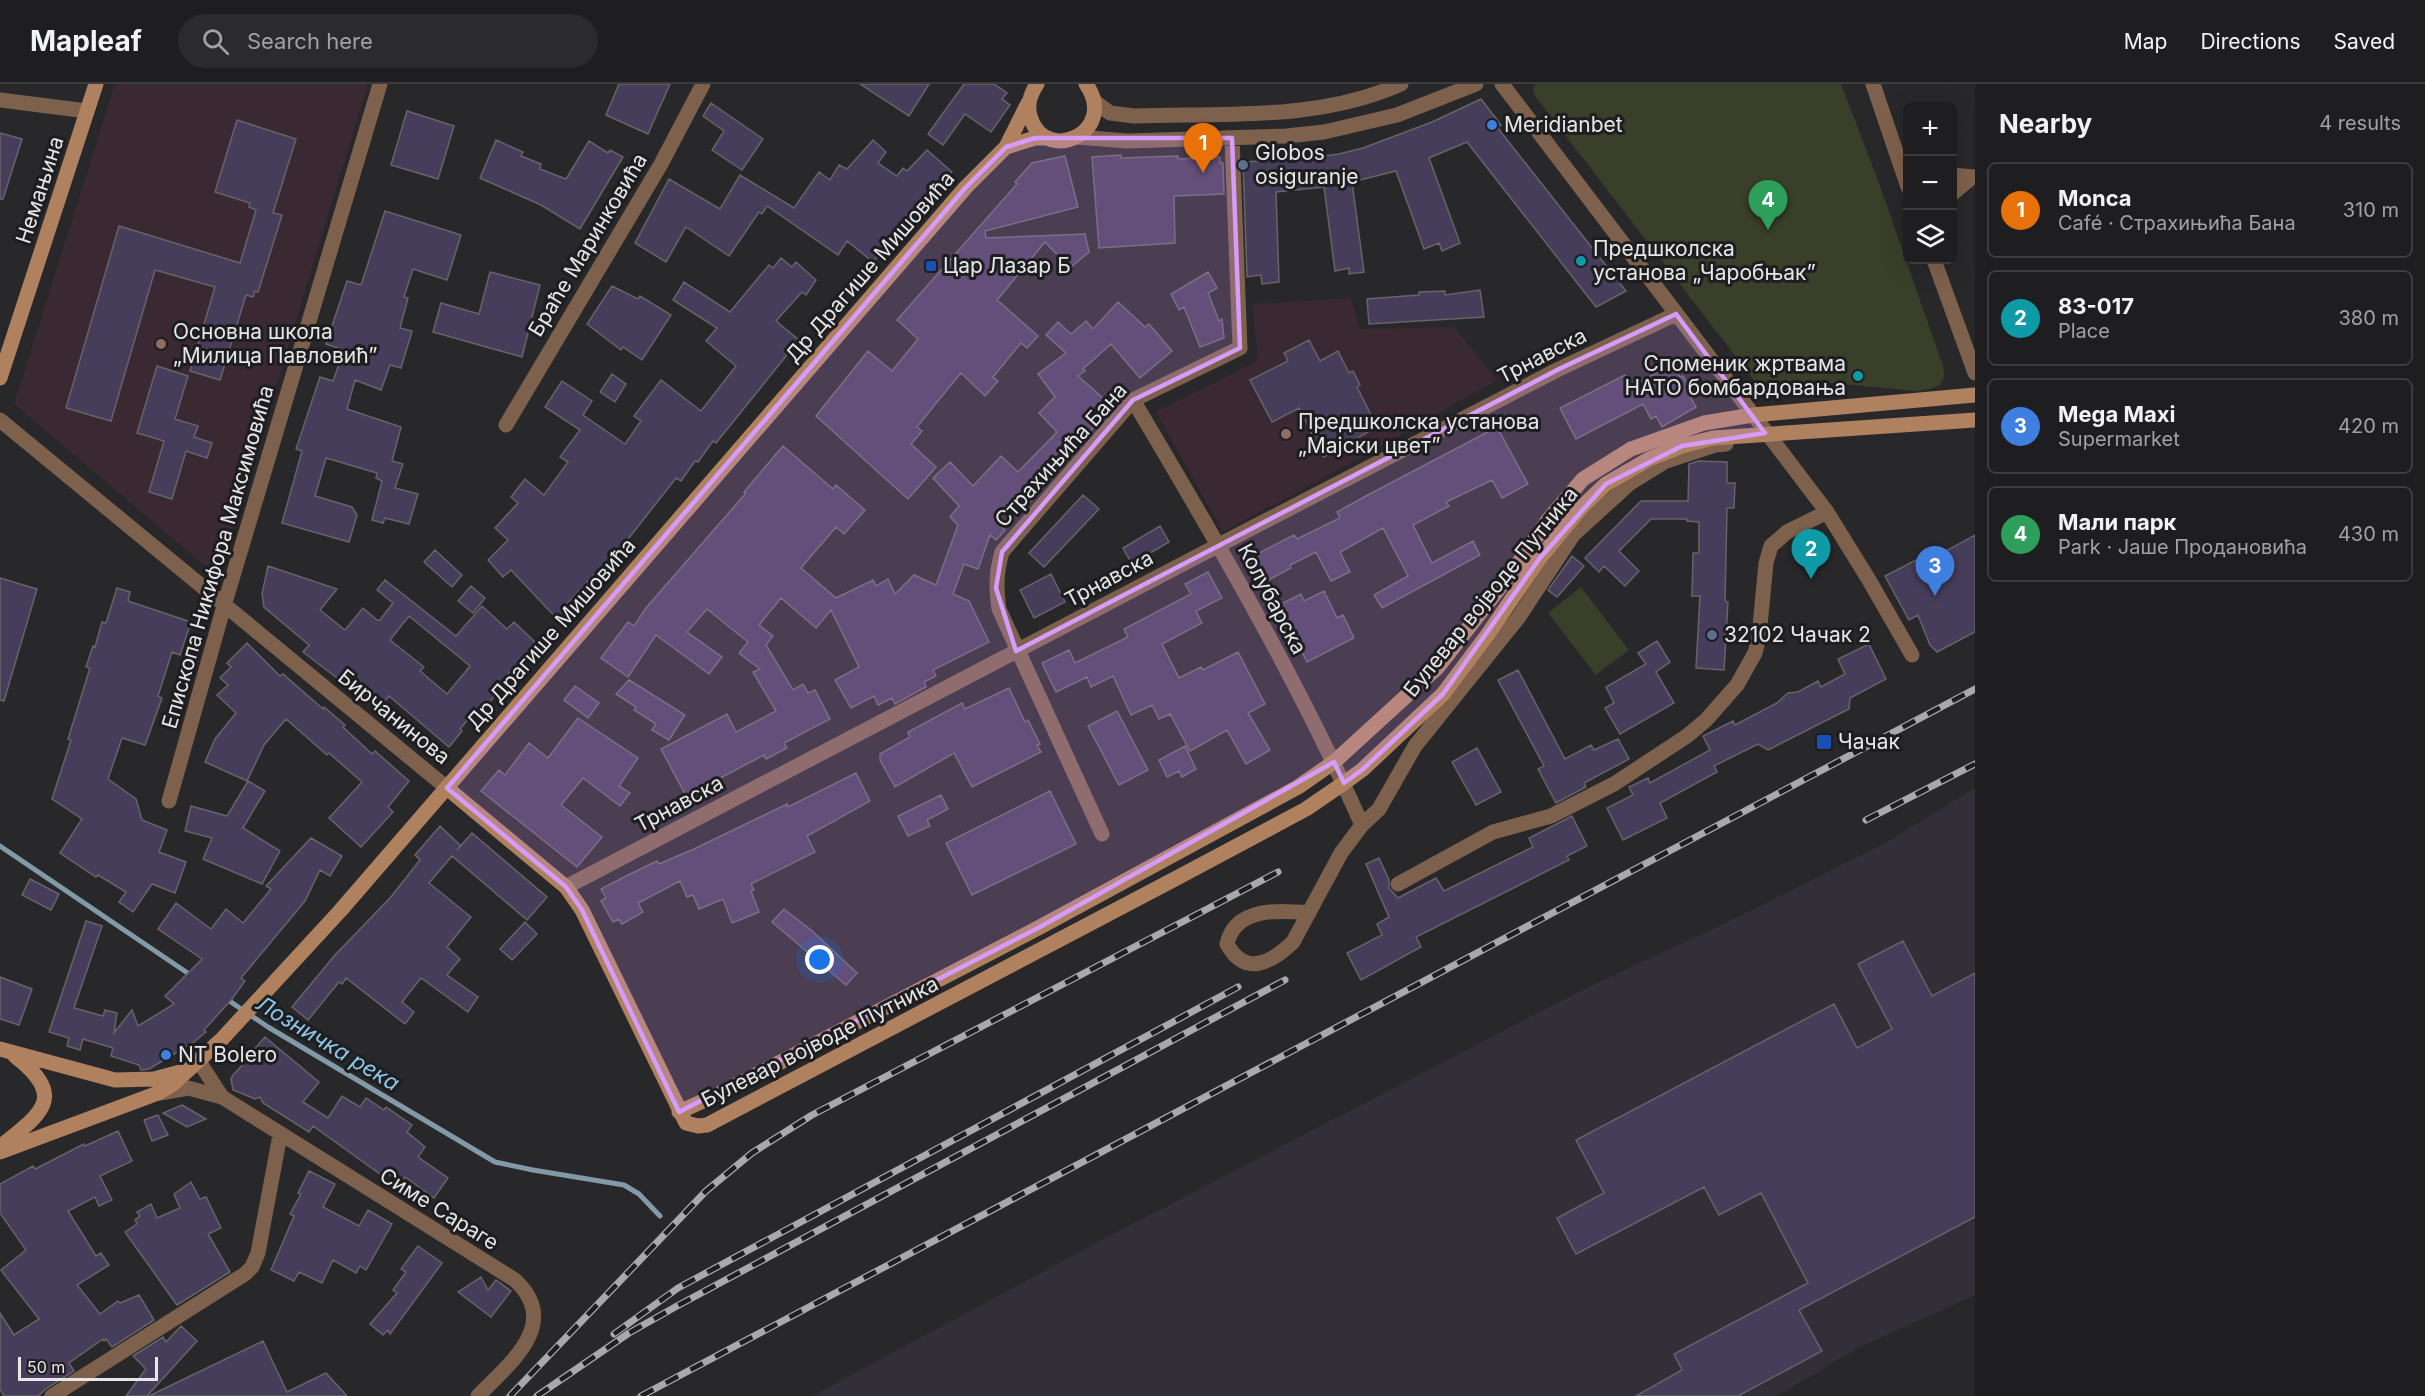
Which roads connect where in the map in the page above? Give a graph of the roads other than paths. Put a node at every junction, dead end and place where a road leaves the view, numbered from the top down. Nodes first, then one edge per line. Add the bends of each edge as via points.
1 (96, 84) edge
2 (380, 84) edge
3 (703, 84) edge
4 (1037, 84) edge
5 (1086, 84) edge
6 (1401, 84) edge
7 (1476, 84) edge
8 (1502, 84) edge
9 (1873, 84) edge
10 (0, 100) edge
11 (1094, 101) junction
12 (1028, 103) junction
13 (87, 111) junction
14 (1077, 137) junction
15 (1048, 138) junction
16 (1232, 138) junction
17 (1893, 144) junction
18 (1006, 147) junction
19 (1903, 151) edge
20 (1903, 172) edge
21 (1957, 176) edge
22 (1973, 178) edge
23 (1957, 191) edge
24 (1937, 264) edge
25 (1676, 314) junction
26 (1975, 373) edge
27 (0, 378) edge
28 (1975, 395) edge
29 (1133, 400) junction
30 (1753, 415) junction
31 (0, 420) edge
32 (1975, 420) edge
33 (506, 425) dead end
34 (1768, 437) junction
35 (1827, 512) junction
36 (1219, 545) junction
37 (224, 606) junction
38 (1016, 651) junction
39 (1912, 655) dead end
40 (1334, 762) junction
41 (1344, 783) junction
42 (447, 788) junction
43 (169, 801) dead end
44 (1362, 825) junction
45 (1102, 834) dead end
46 (1398, 884) dead end
47 (566, 887) junction
48 (1309, 913) junction
49 (5, 1051) edge
50 (193, 1065) junction
51 (158, 1093) junction
52 (222, 1097) junction
53 (680, 1112) junction
54 (280, 1135) junction
55 (0, 1149) edge
56 (52, 1396) edge
57 (478, 1396) edge

1 - 13 main road, Немањина
2 - 37 street, Епископа Никифора Максимовића
3 - 33 street, Браће Маринковића via 661,164
4 - 12 main road, Др Драгише Мишовића
5 - 11 main road
6 - 11 street via 1366,98 1316,109 1134,116 1110,113
7 - 16 street via 1397,115 1351,127
8 - 25 street
9 - 17 street
10 - 13 street
11 - 14 main road via 1092,122
12 - 15 main road via 1032,124
12 - 18 main road, Др Драгише Мишовића
13 - 27 main road, Немањина
14 - 15 main road, Др Драгише Мишовића via 1063,141
14 - 16 street via 1128,141
15 - 18 main road, Др Драгише Мишовића via 1029,139
16 - 29 street, Страхињића Бана via 1240,348
17 - 19 street
17 - 20 street
18 - 42 main road, Др Драгише Мишовића via 966,187
21 - 22 street
22 - 23 street
24 - 26 street
25 - 30 street
25 - 36 street, Трнавска via 1559,369
28 - 30 main road, Булевар војводе Путника
29 - 36 street, Колубарска
29 - 38 street, Страхињића Бана via 1002,552 996,588 999,609
30 - 34 street
30 - 40 main road, Булевар војводе Путника via 1704,423 1631,449 1583,479 1438,667
31 - 37 street, Бирчанинова
32 - 34 main road, Булевар војводе Путника
34 - 35 street
34 - 41 main road, Булевар војводе Путника via 1713,438 1682,446 1649,459 1606,484 1540,558 1443,694
34 - 44 street via 1715,445 1666,461 1603,506 1573,535 1518,618 1415,746 1379,809
35 - 39 street
35 - 46 street via 1787,532 1771,546 1755,653 1737,685 1706,720 1614,784 1551,816 1493,832
36 - 38 street, Трнавска
36 - 40 street, Колубарска
37 - 42 street, Бирчанинова
37 - 43 street, Епископа Никифора Максимовића
38 - 45 street, Страхињића Бана
38 - 47 street, Трнавска
40 - 41 street, Колубарска
40 - 53 main road, Булевар војводе Путника via 1298,787 1040,927
41 - 44 street, Колубарска
41 - 53 main road, Булевар војводе Путника via 1306,809 707,1125 686,1123
42 - 47 main road, Бирчанинова
42 - 50 main road, Др Драгише Мишовића via 340,911
44 - 48 street via 1341,853
47 - 53 main road, Бирчанинова via 582,910
48 - 48 street via 1293,942 1269,960 1244,963 1227,944 1230,931 1239,921 1254,915
49 - 50 main road via 116,1080 154,1079
49 - 55 main road via 34,1071 45,1098 39,1112
50 - 51 main road, Др Драгише Мишовића
50 - 52 street, Симе Сараге
51 - 52 street, Симе Сараге via 188,1088
51 - 55 main road, Др Драгише Мишовића
52 - 54 street, Симе Сараге
54 - 56 street via 252,1267
54 - 57 street, Симе Сараге via 515,1281 530,1297 534,1317 527,1342

